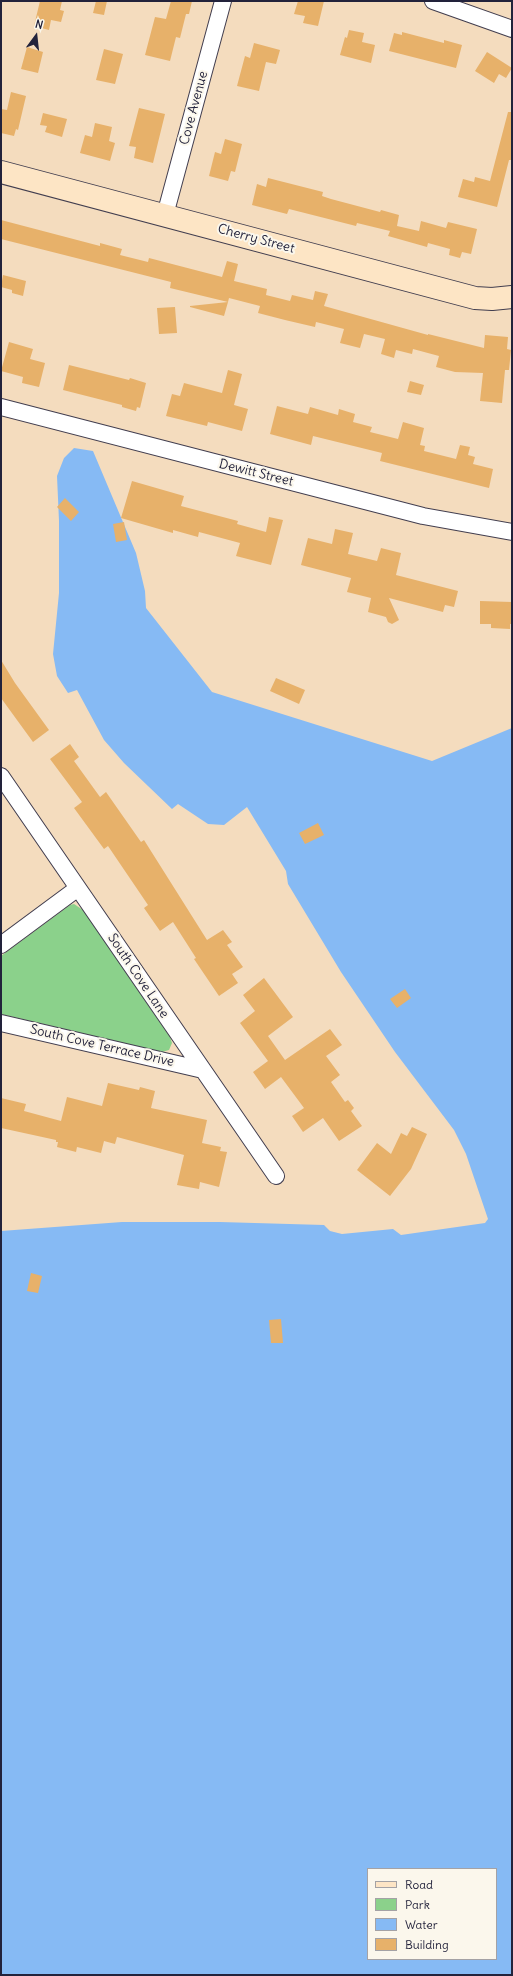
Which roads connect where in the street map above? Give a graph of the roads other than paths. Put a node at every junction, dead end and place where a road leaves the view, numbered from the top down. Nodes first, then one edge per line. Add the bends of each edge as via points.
1 (223, 1) edge
2 (433, 1) edge
3 (512, 29) edge
4 (1, 172) edge
5 (165, 215) junction
6 (512, 297) edge
7 (1, 408) edge
8 (512, 532) edge
9 (1, 776) edge
10 (78, 888) junction
11 (1, 945) edge
12 (1, 1023) edge
13 (203, 1070) junction
14 (276, 1176) dead end

1 - 5 street, Cove Avenue
2 - 3 street
4 - 5 street, Cherry Street
5 - 6 street, Cherry Street via 475,298
7 - 8 street, Dewitt Street via 423,516
9 - 10 street, South Cove Lane
10 - 11 street
10 - 13 street, South Cove Lane
12 - 13 street, South Cove Terrace Drive
13 - 14 street, South Cove Lane

